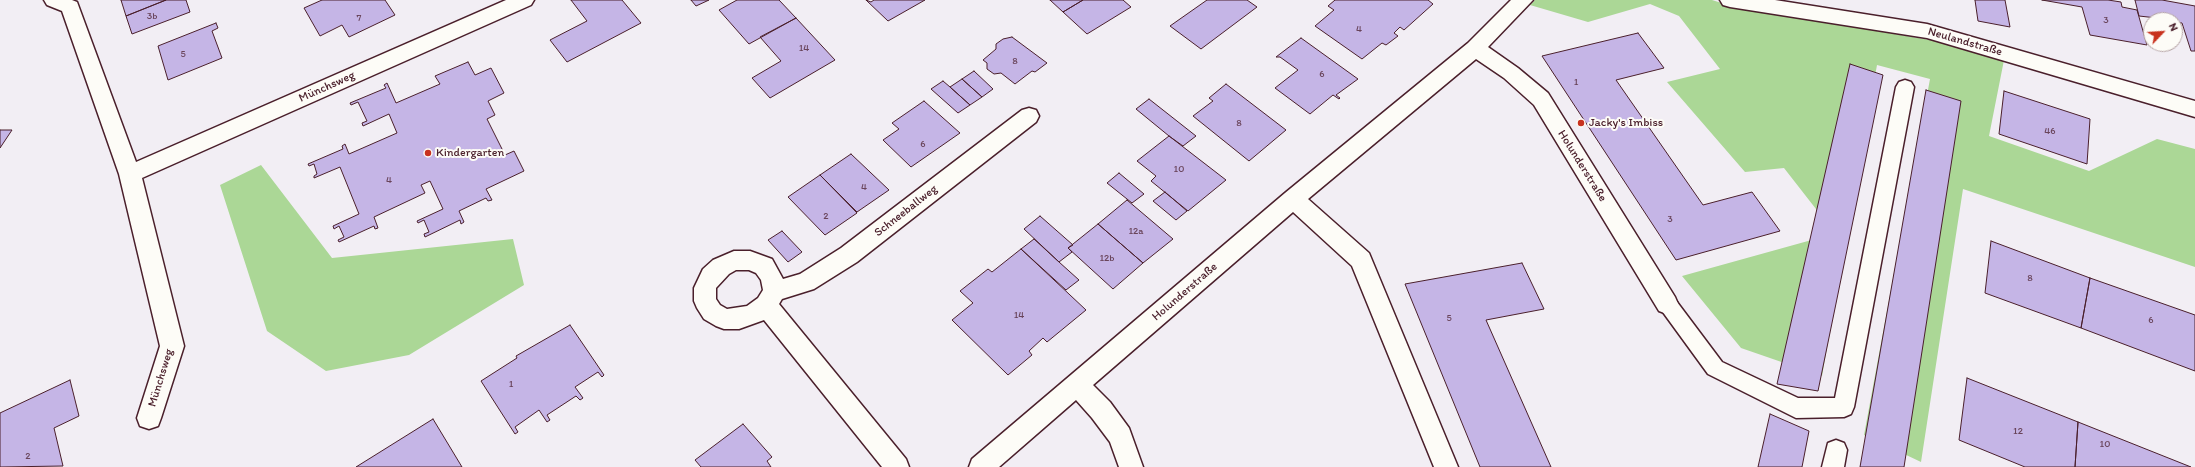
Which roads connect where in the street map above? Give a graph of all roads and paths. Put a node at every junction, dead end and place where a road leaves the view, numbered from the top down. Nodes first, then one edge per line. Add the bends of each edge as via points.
1 (54, 0) edge
2 (524, 0) edge
3 (1523, 0) edge
4 (1733, 1) edge
5 (1475, 48) junction
6 (1905, 87) dead end
7 (2195, 109) edge
8 (1029, 116) dead end
9 (130, 174) junction
10 (1293, 199) junction
11 (1667, 304) joint
12 (1078, 385) junction
13 (149, 418) dead end
14 (897, 467) edge
15 (981, 467) edge
16 (1131, 467) edge
17 (1446, 467) edge

1 - 9 street, Münchsweg via 70,7
2 - 9 street, Münchsweg
3 - 5 street, Holunderstraße
4 - 7 street, Neulandstraße via 1928,31
5 - 10 street, Holunderstraße
5 - 11 street, Holunderstraße via 1512,73 1541,99
6 - 11 lane via 1844,407 1796,408 1715,368
8 - 14 street, Schneeballweg via 850,255 806,282 770,298
9 - 13 street, Münchsweg via 172,346
10 - 12 street, Holunderstraße
10 - 17 street via 1361,260
12 - 15 street, Holunderstraße
12 - 16 street via 1120,436

